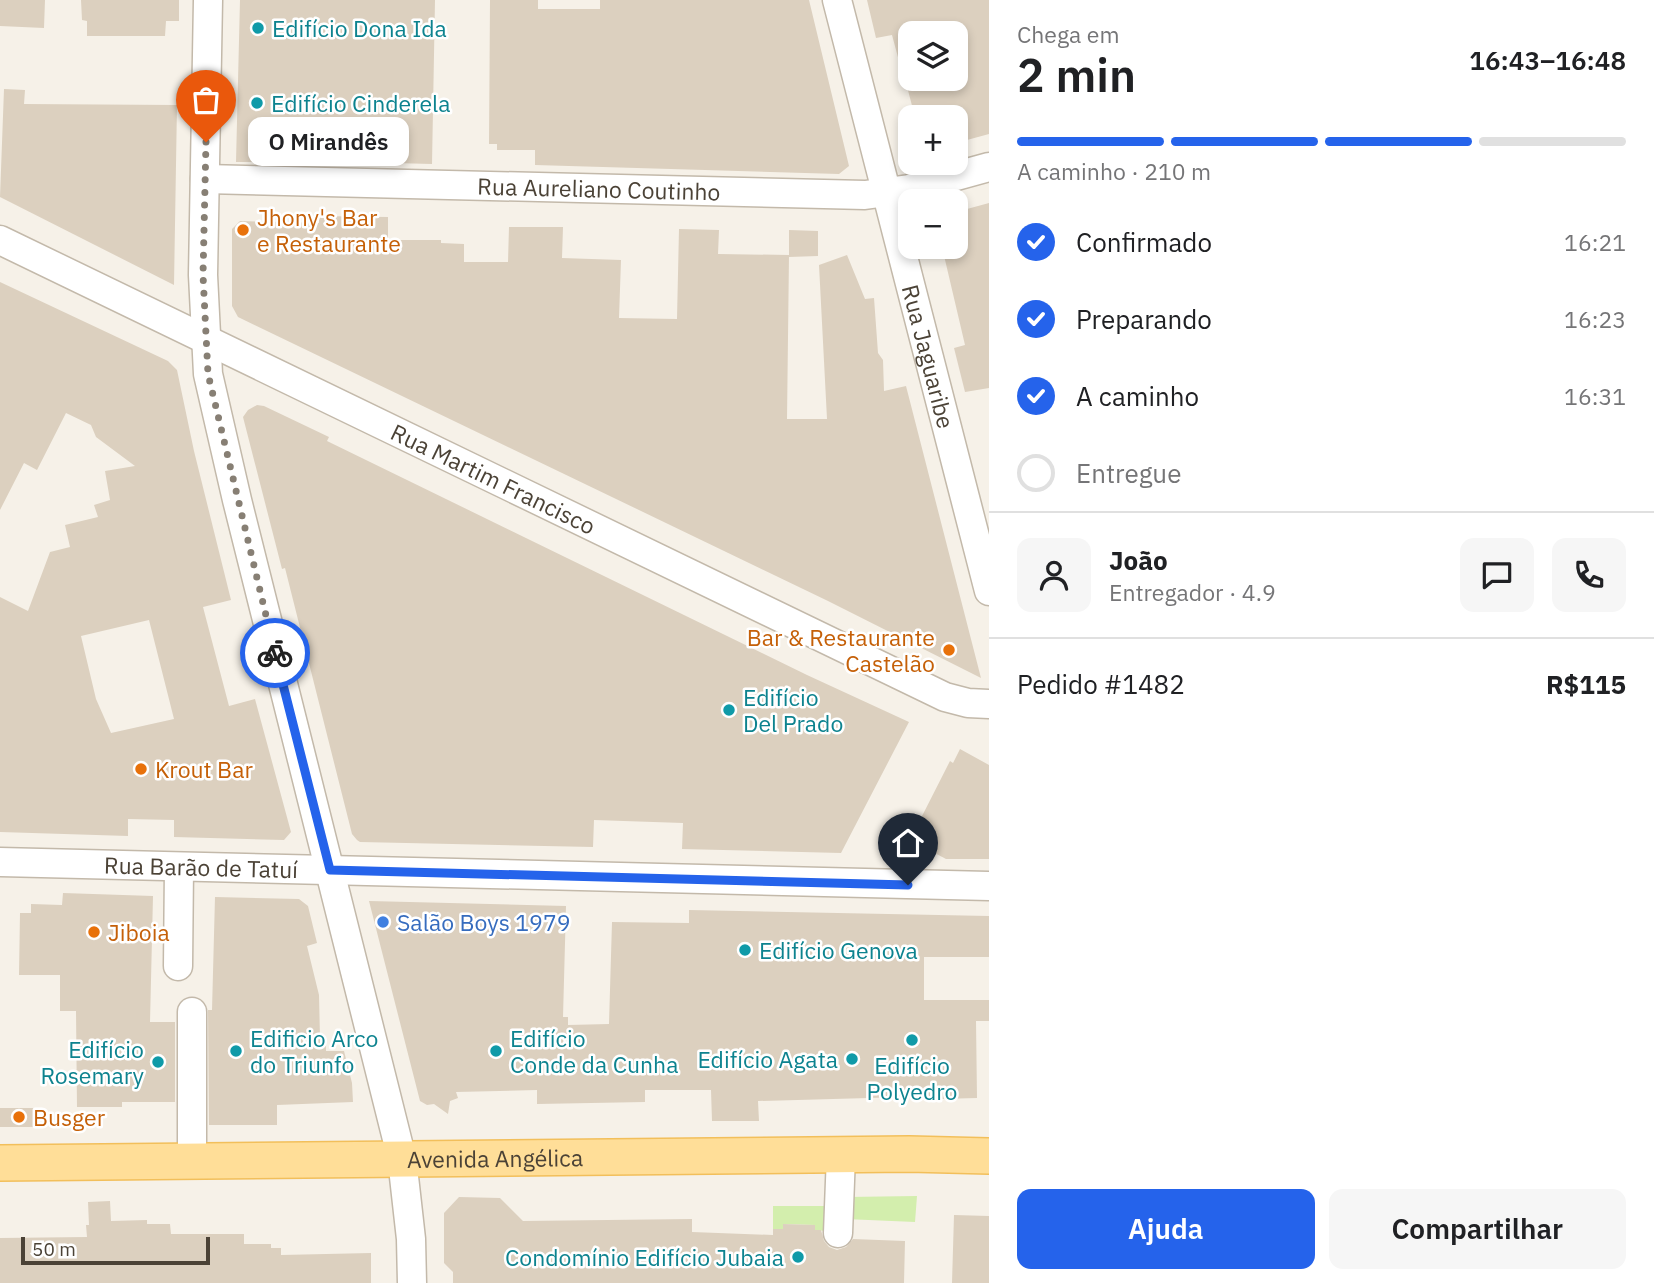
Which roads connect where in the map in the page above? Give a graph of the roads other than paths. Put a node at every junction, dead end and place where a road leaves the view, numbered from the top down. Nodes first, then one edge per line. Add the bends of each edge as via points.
1 (208, 0) edge
2 (837, 0) edge
3 (989, 167) edge
4 (205, 179) junction
5 (886, 194) junction
6 (0, 240) edge
7 (205, 341) junction
8 (989, 591) edge
9 (989, 704) edge
10 (0, 862) edge
11 (179, 867) junction
12 (330, 870) junction
13 (989, 886) edge
14 (177, 966) dead end
15 (192, 1012) dead end
16 (841, 1155) junction
17 (989, 1156) edge
18 (402, 1159) junction
19 (192, 1161) junction
20 (0, 1163) edge
21 (838, 1233) dead end
22 (412, 1283) edge

1 - 4 street
2 - 5 street, Rua Jaguaribe
3 - 5 street, Rua Aureliano Coutinho
4 - 5 street, Rua Aureliano Coutinho
4 - 7 street
5 - 8 street, Rua Jaguaribe
6 - 7 street, Rua Martim Francisco
7 - 9 street, Rua Martim Francisco via 945,697
7 - 12 street via 208,374 237,500
10 - 11 street, Rua Barão de Tatuí
11 - 12 street, Rua Barão de Tatuí
11 - 14 street
12 - 13 street, Rua Barão de Tatuí
12 - 18 street
15 - 19 street
16 - 17 main road, Avenida Angélica
16 - 18 main road, Avenida Angélica
16 - 21 street
18 - 19 main road, Avenida Angélica
18 - 22 street
19 - 20 main road, Avenida Angélica

